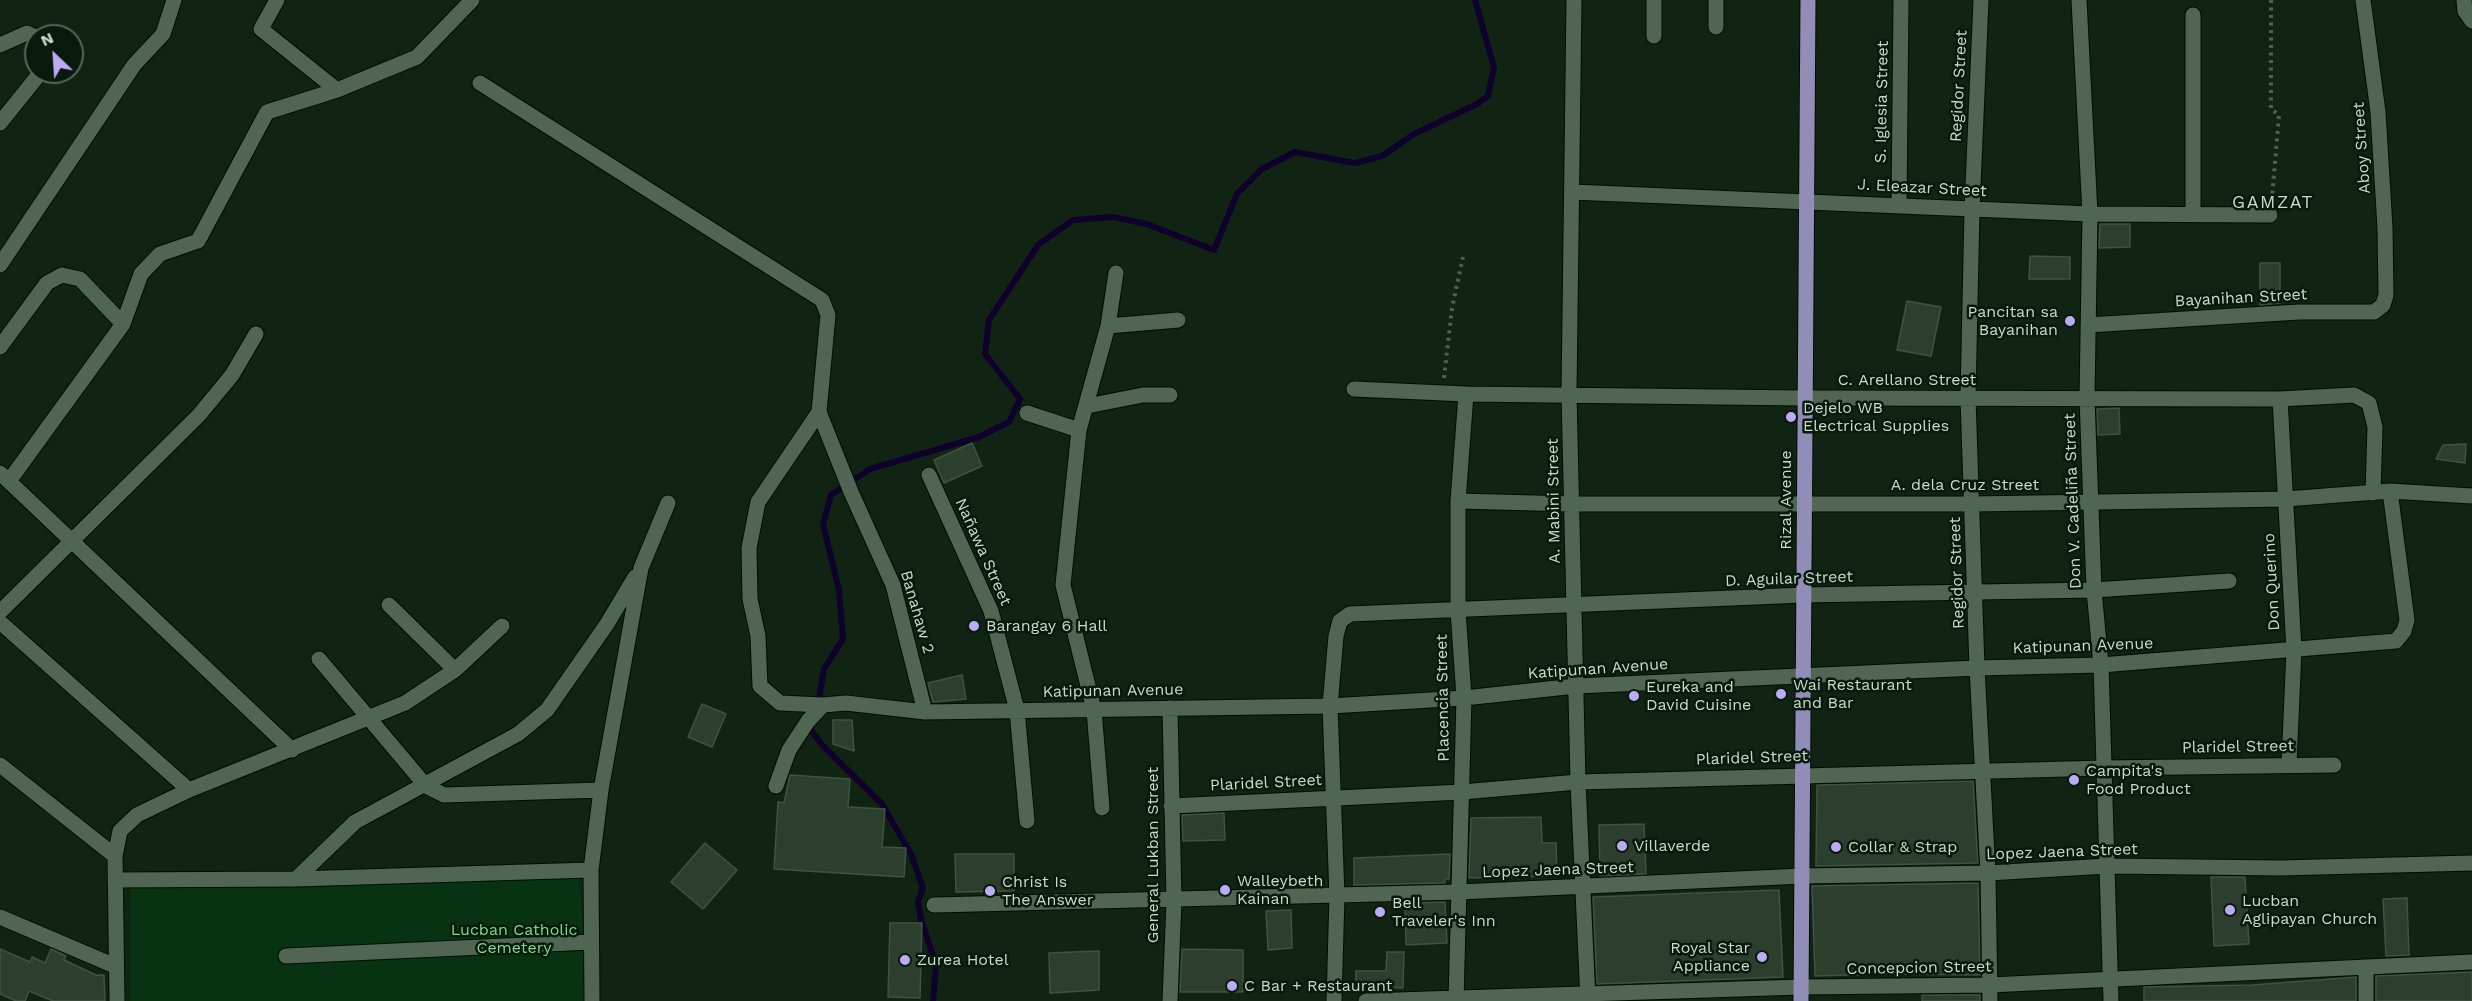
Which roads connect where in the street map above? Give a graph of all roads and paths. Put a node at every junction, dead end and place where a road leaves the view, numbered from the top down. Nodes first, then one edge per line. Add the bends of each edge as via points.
1 (174, 0) edge
2 (277, 0) edge
3 (472, 0) edge
4 (1574, 0) edge
5 (1653, 0) edge
6 (1716, 0) edge
7 (1808, 0) edge
8 (1901, 0) edge
9 (1981, 0) edge
10 (2079, 0) edge
11 (2271, 0) edge
12 (2364, 0) edge
13 (2464, 0) edge
14 (2193, 15) dead end
15 (2472, 21) edge
16 (1716, 27) dead end
17 (24, 34) edge
18 (1654, 36) dead end
19 (0, 45) edge
20 (480, 83) dead end
21 (31, 84) edge
22 (337, 90) junction
23 (0, 123) edge
24 (1572, 192) junction
25 (1807, 202) junction
26 (1899, 204) junction
27 (1972, 208) junction
28 (2193, 213) junction
29 (2090, 214) junction
30 (2270, 215) joint
31 (1463, 257) dead end
32 (0, 265) edge
33 (1116, 273) dead end
34 (2386, 295) joint
35 (1178, 320) dead end
36 (123, 324) junction
37 (2088, 324) junction
38 (1108, 326) junction
39 (256, 334) dead end
40 (2, 338) edge
41 (1354, 389) dead end
42 (1442, 392) junction
43 (1466, 394) junction
44 (1569, 394) junction
45 (1170, 395) dead end
46 (1804, 398) junction
47 (1968, 398) junction
48 (2087, 398) junction
49 (2280, 399) junction
50 (1087, 406) junction
51 (819, 411) junction
52 (1027, 413) dead end
53 (1080, 430) junction
54 (929, 476) dead end
55 (5, 477) edge
56 (2390, 491) junction
57 (2373, 493) junction
58 (2472, 496) edge
59 (2286, 499) junction
60 (1458, 501) junction
61 (668, 502) dead end
62 (1804, 503) junction
63 (2092, 503) junction
64 (1574, 504) junction
65 (1973, 504) junction
66 (72, 542) junction
67 (641, 568) junction
68 (2229, 581) dead end
69 (2094, 590) junction
70 (1976, 593) junction
71 (1803, 595) junction
72 (390, 605) dead end
73 (1574, 605) junction
74 (1458, 610) junction
75 (0, 612) edge
76 (0, 622) edge
77 (502, 626) dead end
78 (2294, 650) junction
79 (319, 659) dead end
80 (2101, 665) junction
81 (1977, 668) junction
82 (455, 670) junction
83 (1803, 675) junction
84 (1576, 686) junction
85 (1464, 698) junction
86 (823, 705) junction
87 (1330, 706) junction
88 (1170, 708) junction
89 (1094, 710) junction
90 (1017, 711) junction
91 (925, 712) junction
92 (371, 718) junction
93 (292, 750) junction
94 (2289, 764) junction
95 (0, 765) edge
96 (2334, 765) dead end
97 (2105, 768) junction
98 (1983, 770) junction
99 (1802, 775) junction
100 (1578, 782) junction
101 (426, 786) junction
102 (776, 786) dead end
103 (189, 790) junction
104 (601, 790) junction
105 (1462, 792) junction
106 (1333, 798) junction
107 (1171, 806) junction
108 (1102, 808) dead end
109 (1027, 821) dead end
110 (116, 856) junction
111 (2472, 863) edge
112 (2107, 866) junction
113 (591, 870) junction
114 (1988, 873) junction
115 (1802, 876) junction
116 (296, 879) junction
117 (115, 880) junction
118 (1583, 888) junction
119 (1459, 892) junction
120 (1337, 896) junction
121 (1174, 901) junction
122 (934, 905) dead end
123 (0, 917) edge
124 (591, 942) junction
125 (286, 956) dead end
126 (2472, 962) edge
127 (115, 966) junction
128 (2366, 967) junction
129 (2111, 978) junction
130 (1990, 985) junction
131 (1801, 994) edge
132 (1588, 997) edge
133 (1456, 999) edge
134 (117, 1001) edge
135 (592, 1001) edge
136 (1170, 1001) edge
137 (1334, 1001) edge
138 (1366, 1001) edge
139 (1990, 1001) edge
140 (2111, 1001) edge
141 (2366, 1001) edge

1 - 32 street via 163,34 134,65
2 - 22 street via 261,28
3 - 22 street via 417,57
4 - 24 street, A. Mabini Street
5 - 18 street
6 - 16 street
7 - 25 main road, Rizal Avenue
8 - 26 street, S. Iglesia Street
9 - 27 street, Regidor Street
10 - 29 street, Don V. Cadeliña Street
11 - 30 path via 2271,110 2279,115
12 - 34 street, Aboy Street via 2378,112
13 - 15 street
14 - 28 street
17 - 19 street
20 - 51 street via 822,300 828,315
21 - 23 street
22 - 36 street via 267,112 198,241 160,254 141,274
24 - 25 street, J. Eleazar Street
24 - 44 street, A. Mabini Street
25 - 26 street, J. Eleazar Street
25 - 46 main road, Rizal Avenue
26 - 27 street, J. Eleazar Street
27 - 29 street, J. Eleazar Street
27 - 47 street, Regidor Street
28 - 29 street, J. Eleazar Street
28 - 30 street, J. Eleazar Street
29 - 37 street, Don V. Cadeliña Street
31 - 42 path via 1452,308
33 - 38 street
34 - 37 street, Bayanihan Street via 2384,305 2374,312 2299,312
35 - 38 street
36 - 40 street via 80,279 62,275 47,283
36 - 55 street
37 - 48 street, Don V. Cadeliña Street
38 - 50 street
39 - 66 street via 221,391
41 - 42 street, C. Arellano Street
42 - 43 street, C. Arellano Street
43 - 44 street, C. Arellano Street
43 - 60 street, Placencia Street
44 - 46 street, C. Arellano Street
44 - 64 street, A. Mabini Street
45 - 50 street via 1143,395
46 - 47 street, C. Arellano Street
46 - 62 main road, Rizal Avenue
47 - 48 street, C. Arellano Street
47 - 65 street, Regidor Street
48 - 49 street, C. Arellano Street
48 - 63 street, Don V. Cadeliña Street
49 - 57 street, C. Arellano Street via 2354,395 2369,404 2375,427
49 - 59 street, Don Querino
50 - 53 street
51 - 86 street, Katipunan Avenue via 758,502 748,548 760,686 780,704
51 - 91 street, Banahaw 2 via 893,585
52 - 53 street
53 - 89 street via 1063,585
54 - 90 street, Nañawa Street via 991,611
55 - 66 street
56 - 57 street, A. dela Cruz Street
56 - 58 street, A. dela Cruz Street
56 - 78 street, Katipunan Avenue via 2407,620 2404,631 2396,641
57 - 59 street, A. dela Cruz Street
59 - 63 street, A. dela Cruz Street
59 - 78 street, Don Querino
60 - 64 street, A. dela Cruz Street
60 - 74 street, Placencia Street
61 - 67 street
62 - 64 street, A. dela Cruz Street
62 - 65 street, A. dela Cruz Street
62 - 71 main road, Rizal Avenue
63 - 65 street, A. dela Cruz Street
63 - 69 street, Don V. Cadeliña Street
64 - 73 street, A. Mabini Street
65 - 70 street, Regidor Street
66 - 75 street
66 - 93 street
67 - 101 street via 546,710 518,734
67 - 104 street
68 - 69 street, D. Aguilar Street
69 - 70 street, D. Aguilar Street
69 - 80 street, Don V. Cadeliña Street
70 - 71 street, D. Aguilar Street
70 - 81 street, Regidor Street
71 - 73 street, D. Aguilar Street
71 - 83 main road, Rizal Avenue
72 - 82 street
73 - 74 street, D. Aguilar Street
73 - 84 street, A. Mabini Street
74 - 85 street, Placencia Street
74 - 87 street, D. Aguilar Street via 1350,614 1340,621
76 - 103 street
77 - 82 street
78 - 80 street, Katipunan Avenue
78 - 94 street, Don Querino
79 - 92 street
80 - 81 street, Katipunan Avenue
80 - 97 street, Don V. Cadeliña Street
81 - 83 street, Katipunan Avenue
81 - 98 street, Regidor Street
82 - 92 street
83 - 84 street, Katipunan Avenue
83 - 99 main road, Rizal Avenue
84 - 85 street, Katipunan Avenue
84 - 100 street, A. Mabini Street
85 - 87 street, Katipunan Avenue
85 - 105 street, Placencia Street
86 - 91 street, Katipunan Avenue via 846,703
86 - 102 street via 789,750
87 - 88 street, Katipunan Avenue
87 - 106 street
88 - 89 street, Katipunan Avenue
88 - 107 street, General Lukban Street
89 - 90 street, Katipunan Avenue
89 - 108 street
90 - 91 street, Katipunan Avenue
90 - 109 street, Nañawa Street
92 - 93 street
92 - 101 street
93 - 103 street
94 - 96 street, Plaridel Street
94 - 97 street, Plaridel Street
95 - 110 street
97 - 98 street, Plaridel Street
97 - 112 street, Don V. Cadeliña Street
98 - 99 street, Plaridel Street
98 - 114 street, Regidor Street
99 - 100 street, Plaridel Street
99 - 115 main road, Rizal Avenue
100 - 105 street, Plaridel Street
100 - 118 street, A. Mabini Street
101 - 104 street via 444,795
101 - 116 street via 355,822
103 - 110 street via 137,815 120,831
104 - 113 street
105 - 106 street, Plaridel Street
105 - 119 street, Placencia Street
106 - 107 street, Plaridel Street
106 - 120 street
107 - 121 street, General Lukban Street
110 - 117 street
111 - 112 street, Lopez Jaena Street via 2281,868
112 - 114 street, Lopez Jaena Street
112 - 129 street, Don V. Cadeliña Street
113 - 116 street
113 - 124 street
114 - 115 street, Lopez Jaena Street
114 - 130 street, Regidor Street
115 - 118 street, Lopez Jaena Street
115 - 131 main road, Rizal Avenue
116 - 117 street
117 - 127 street
118 - 119 street, Lopez Jaena Street
118 - 132 street, A. Mabini Street
119 - 120 street, Lopez Jaena Street
119 - 133 street, Placencia Street
120 - 121 street, Lopez Jaena Street
120 - 137 street
121 - 122 street, Lopez Jaena Street
121 - 136 street, General Lukban Street
123 - 127 street
124 - 125 street
124 - 135 street
126 - 128 street, Concepcion Street
127 - 134 street
128 - 129 street, Concepcion Street
128 - 141 street
129 - 130 street, Concepcion Street
129 - 140 street, Don V. Cadeliña Street
130 - 131 street, Concepcion Street
130 - 139 street, Regidor Street
131 - 132 street, Concepcion Street
132 - 133 street, Concepcion Street
133 - 138 street, Concepcion Street

